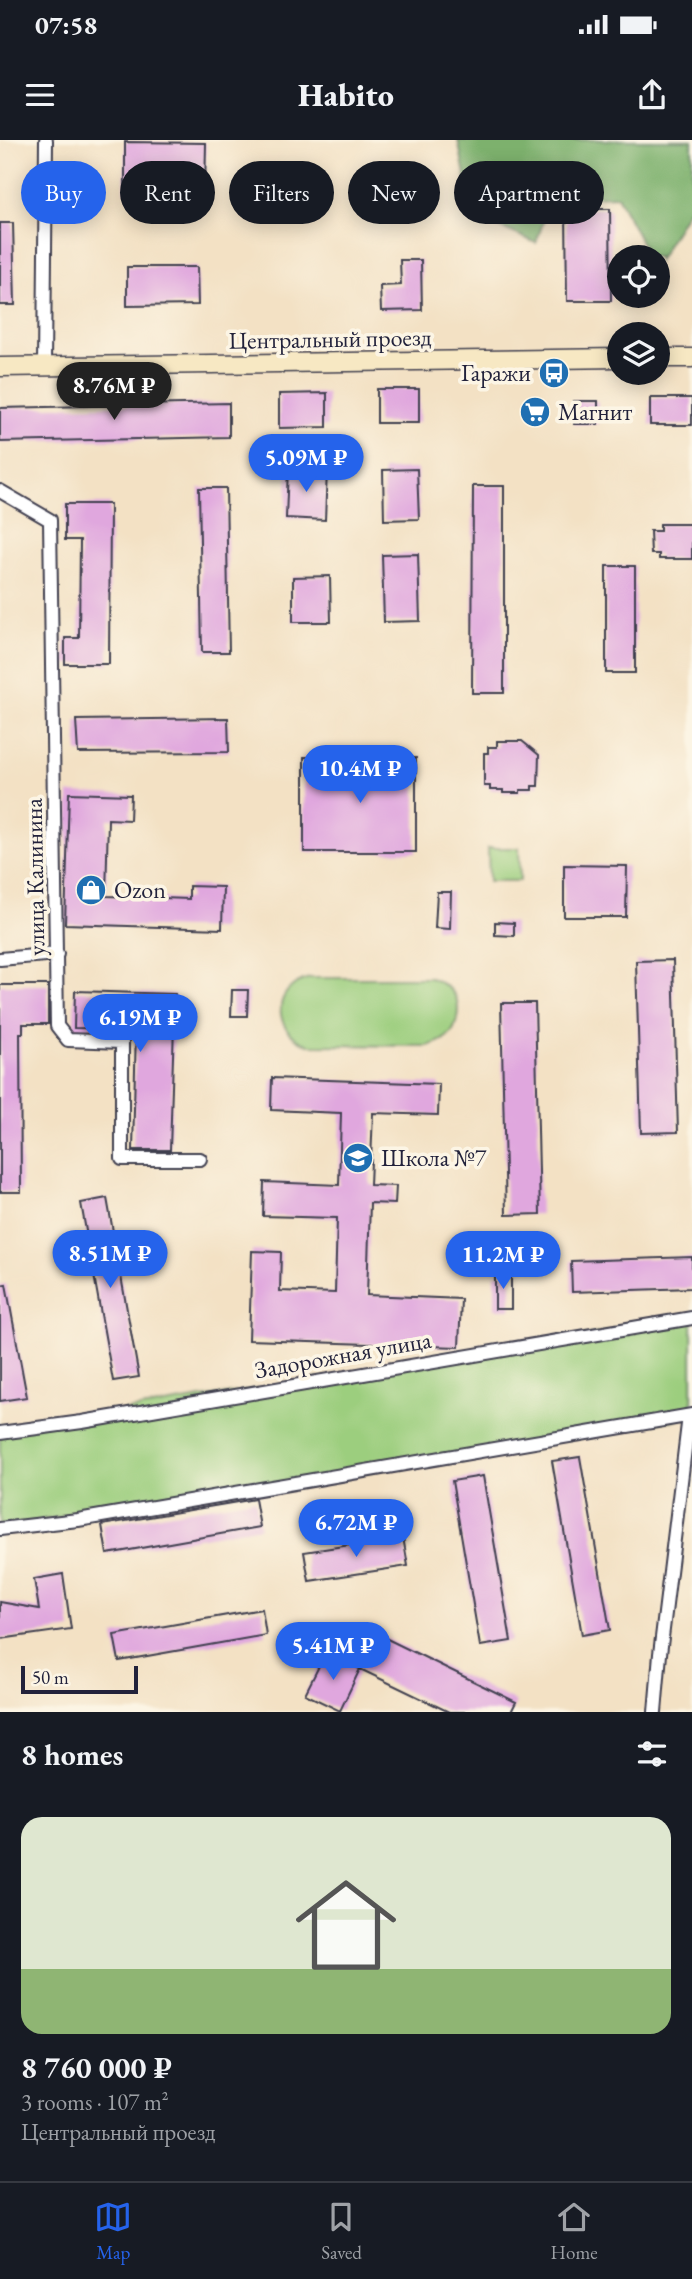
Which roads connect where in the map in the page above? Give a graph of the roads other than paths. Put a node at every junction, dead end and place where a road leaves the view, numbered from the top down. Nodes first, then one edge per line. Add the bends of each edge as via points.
1 (46, 140) edge
2 (607, 358) edge
3 (670, 358) edge
4 (692, 358) edge
5 (0, 367) edge
6 (44, 368) junction
7 (0, 491) edge
8 (57, 954) junction
9 (0, 959) edge
10 (200, 1159) dead end
11 (692, 1318) edge
12 (691, 1415) edge
13 (0, 1433) edge
14 (0, 1529) edge
15 (655, 1712) edge

1 - 6 street
2 - 6 main road, Центральный проезд
3 - 4 main road
5 - 6 main road, Центральный проезд
7 - 8 street, улица Калинина via 50,520
8 - 9 street
8 - 10 street, улица Калинина via 57,1026 68,1040 122,1042 122,1159
11 - 13 street, Задорожная улица
12 - 14 street via 78,1520
12 - 15 street

